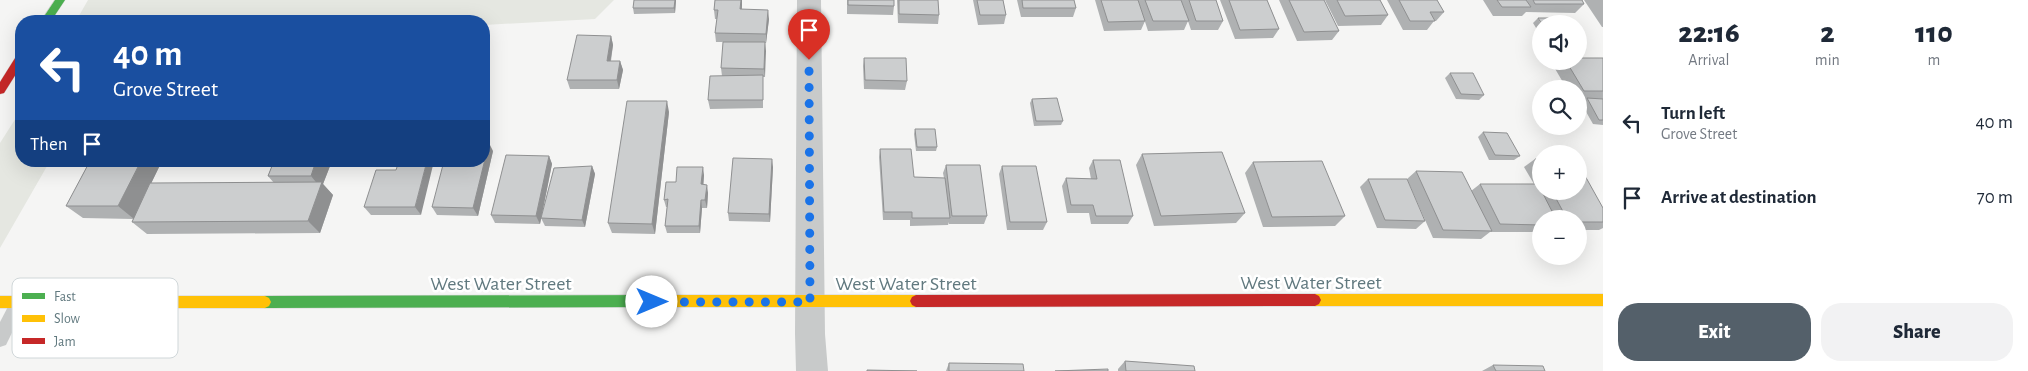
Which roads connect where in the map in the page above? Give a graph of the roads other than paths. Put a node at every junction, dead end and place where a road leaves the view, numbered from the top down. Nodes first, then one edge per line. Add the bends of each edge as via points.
1 (60, 0) edge
2 (809, 0) edge
3 (50, 15) edge
4 (15, 67) edge
5 (0, 90) edge
6 (1603, 300) edge
7 (178, 302) edge
8 (810, 302) junction
9 (12, 317) edge
10 (0, 339) edge
11 (812, 371) edge

1 - 3 main road
2 - 8 street
4 - 5 main road
6 - 8 main road, West Water Street
7 - 8 main road, West Water Street
8 - 11 street
9 - 10 lane

